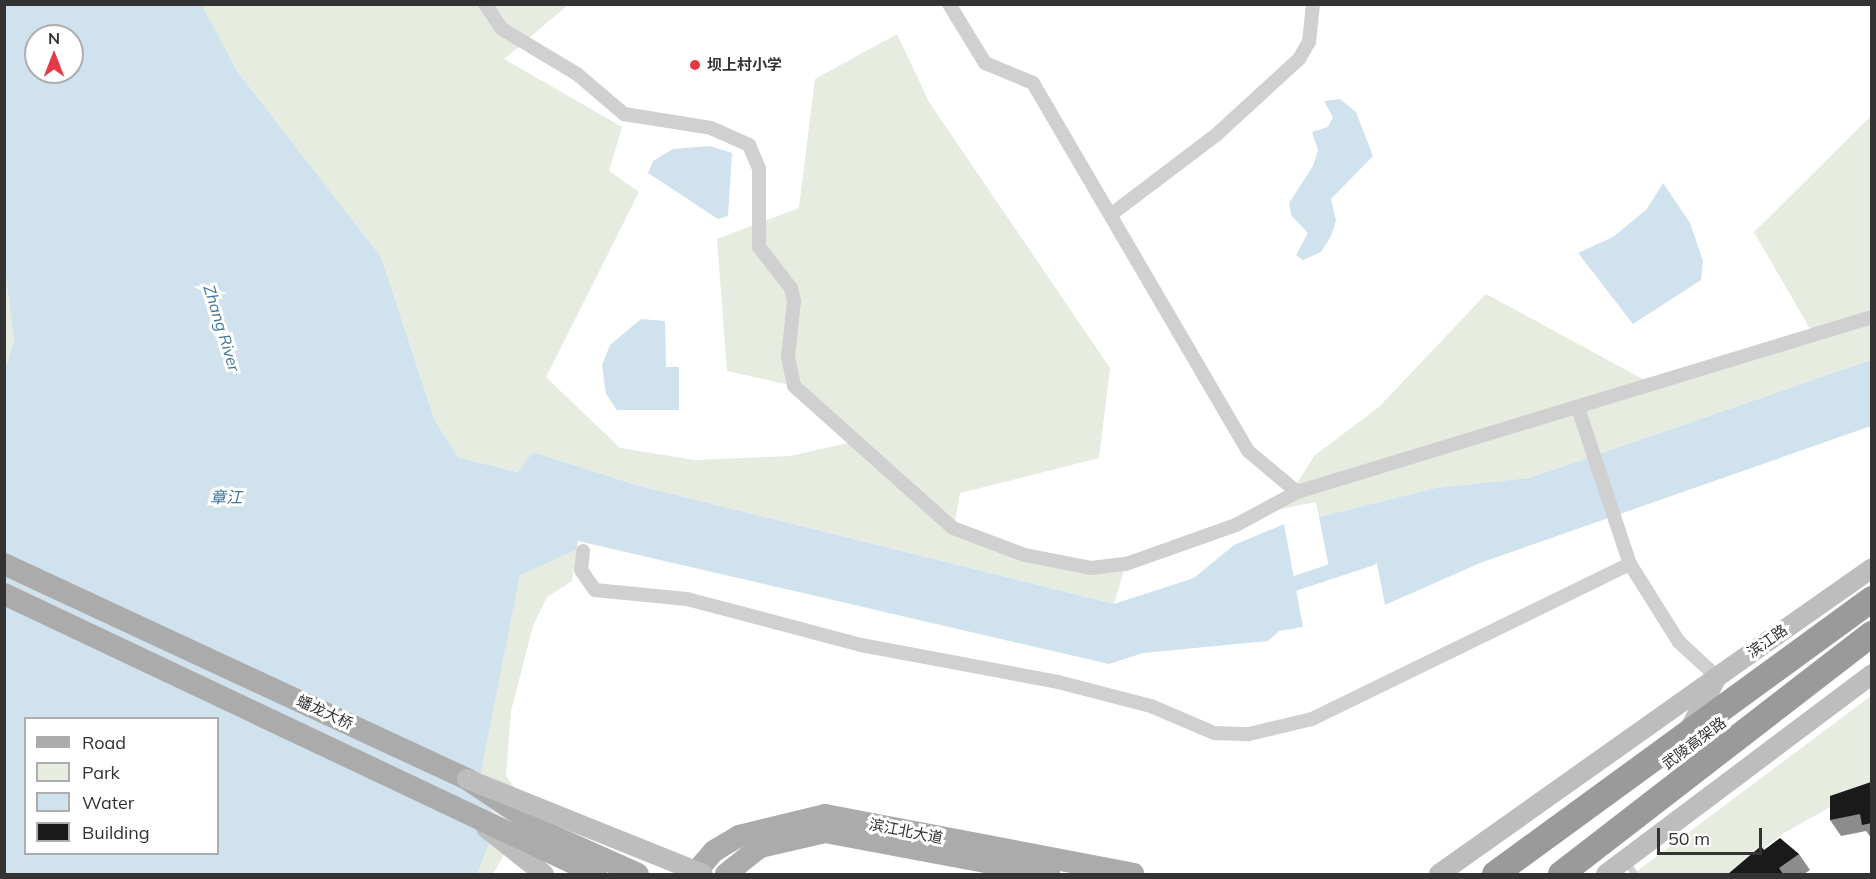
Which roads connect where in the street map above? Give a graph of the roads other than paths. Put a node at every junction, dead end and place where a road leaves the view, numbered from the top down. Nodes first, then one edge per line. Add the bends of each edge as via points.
1 (485, 4) edge
2 (949, 4) edge
3 (1313, 4) edge
4 (1113, 213) junction
5 (1872, 318) edge
6 (1578, 408) junction
7 (1297, 492) junction
8 (583, 551) dead end
9 (4, 564) edge
10 (1630, 564) junction
11 (1872, 568) edge
12 (4, 594) edge
13 (1868, 601) edge
14 (1872, 633) edge
15 (1850, 650) junction
16 (1872, 674) edge
17 (1717, 677) junction
18 (1686, 735) junction
19 (467, 778) junction
20 (461, 807) junction
21 (1629, 867) edge
22 (544, 874) edge
23 (596, 874) edge
24 (638, 874) edge
25 (694, 874) edge
26 (703, 874) edge
27 (726, 874) edge
28 (1049, 874) edge
29 (1133, 874) edge
30 (1439, 874) edge
31 (1495, 874) edge
32 (1517, 874) edge
33 (1550, 874) edge
34 (1561, 874) edge
35 (1606, 874) edge

1 - 7 street via 502,29 577,74 624,114 711,128 749,145 759,168 759,247 791,288 794,301 788,357 794,386 954,528 1025,555 1091,568 1126,564 1226,529
2 - 4 street via 985,63 1033,83
3 - 4 street via 1309,42 1299,59 1216,135
4 - 7 street via 1248,451
5 - 6 street
6 - 7 street
6 - 10 street
8 - 10 street via 581,570 595,590 687,599 861,645 1058,682 1151,706 1214,733 1249,734 1312,719
9 - 19 main road, 蟠龙大桥
10 - 17 street via 1679,642
11 - 17 street, 滨江路
12 - 20 main road, 蟠龙大桥
13 - 18 highway
13 - 32 highway, 武陵高架路 via 1722,723
14 - 15 highway
15 - 33 highway, 武陵高架路
15 - 34 highway
16 - 21 street
17 - 18 street, 滨江路
17 - 30 street
18 - 31 highway
19 - 24 main road, 蟠龙大桥, bridge via 550,835
19 - 26 street, bridge
20 - 22 street
20 - 23 main road, 蟠龙大桥
21 - 35 street
25 - 29 main road, 滨江北大道 via 714,851 739,836 777,823 825,815
27 - 28 main road, 滨江北大道 via 760,847 825,832

